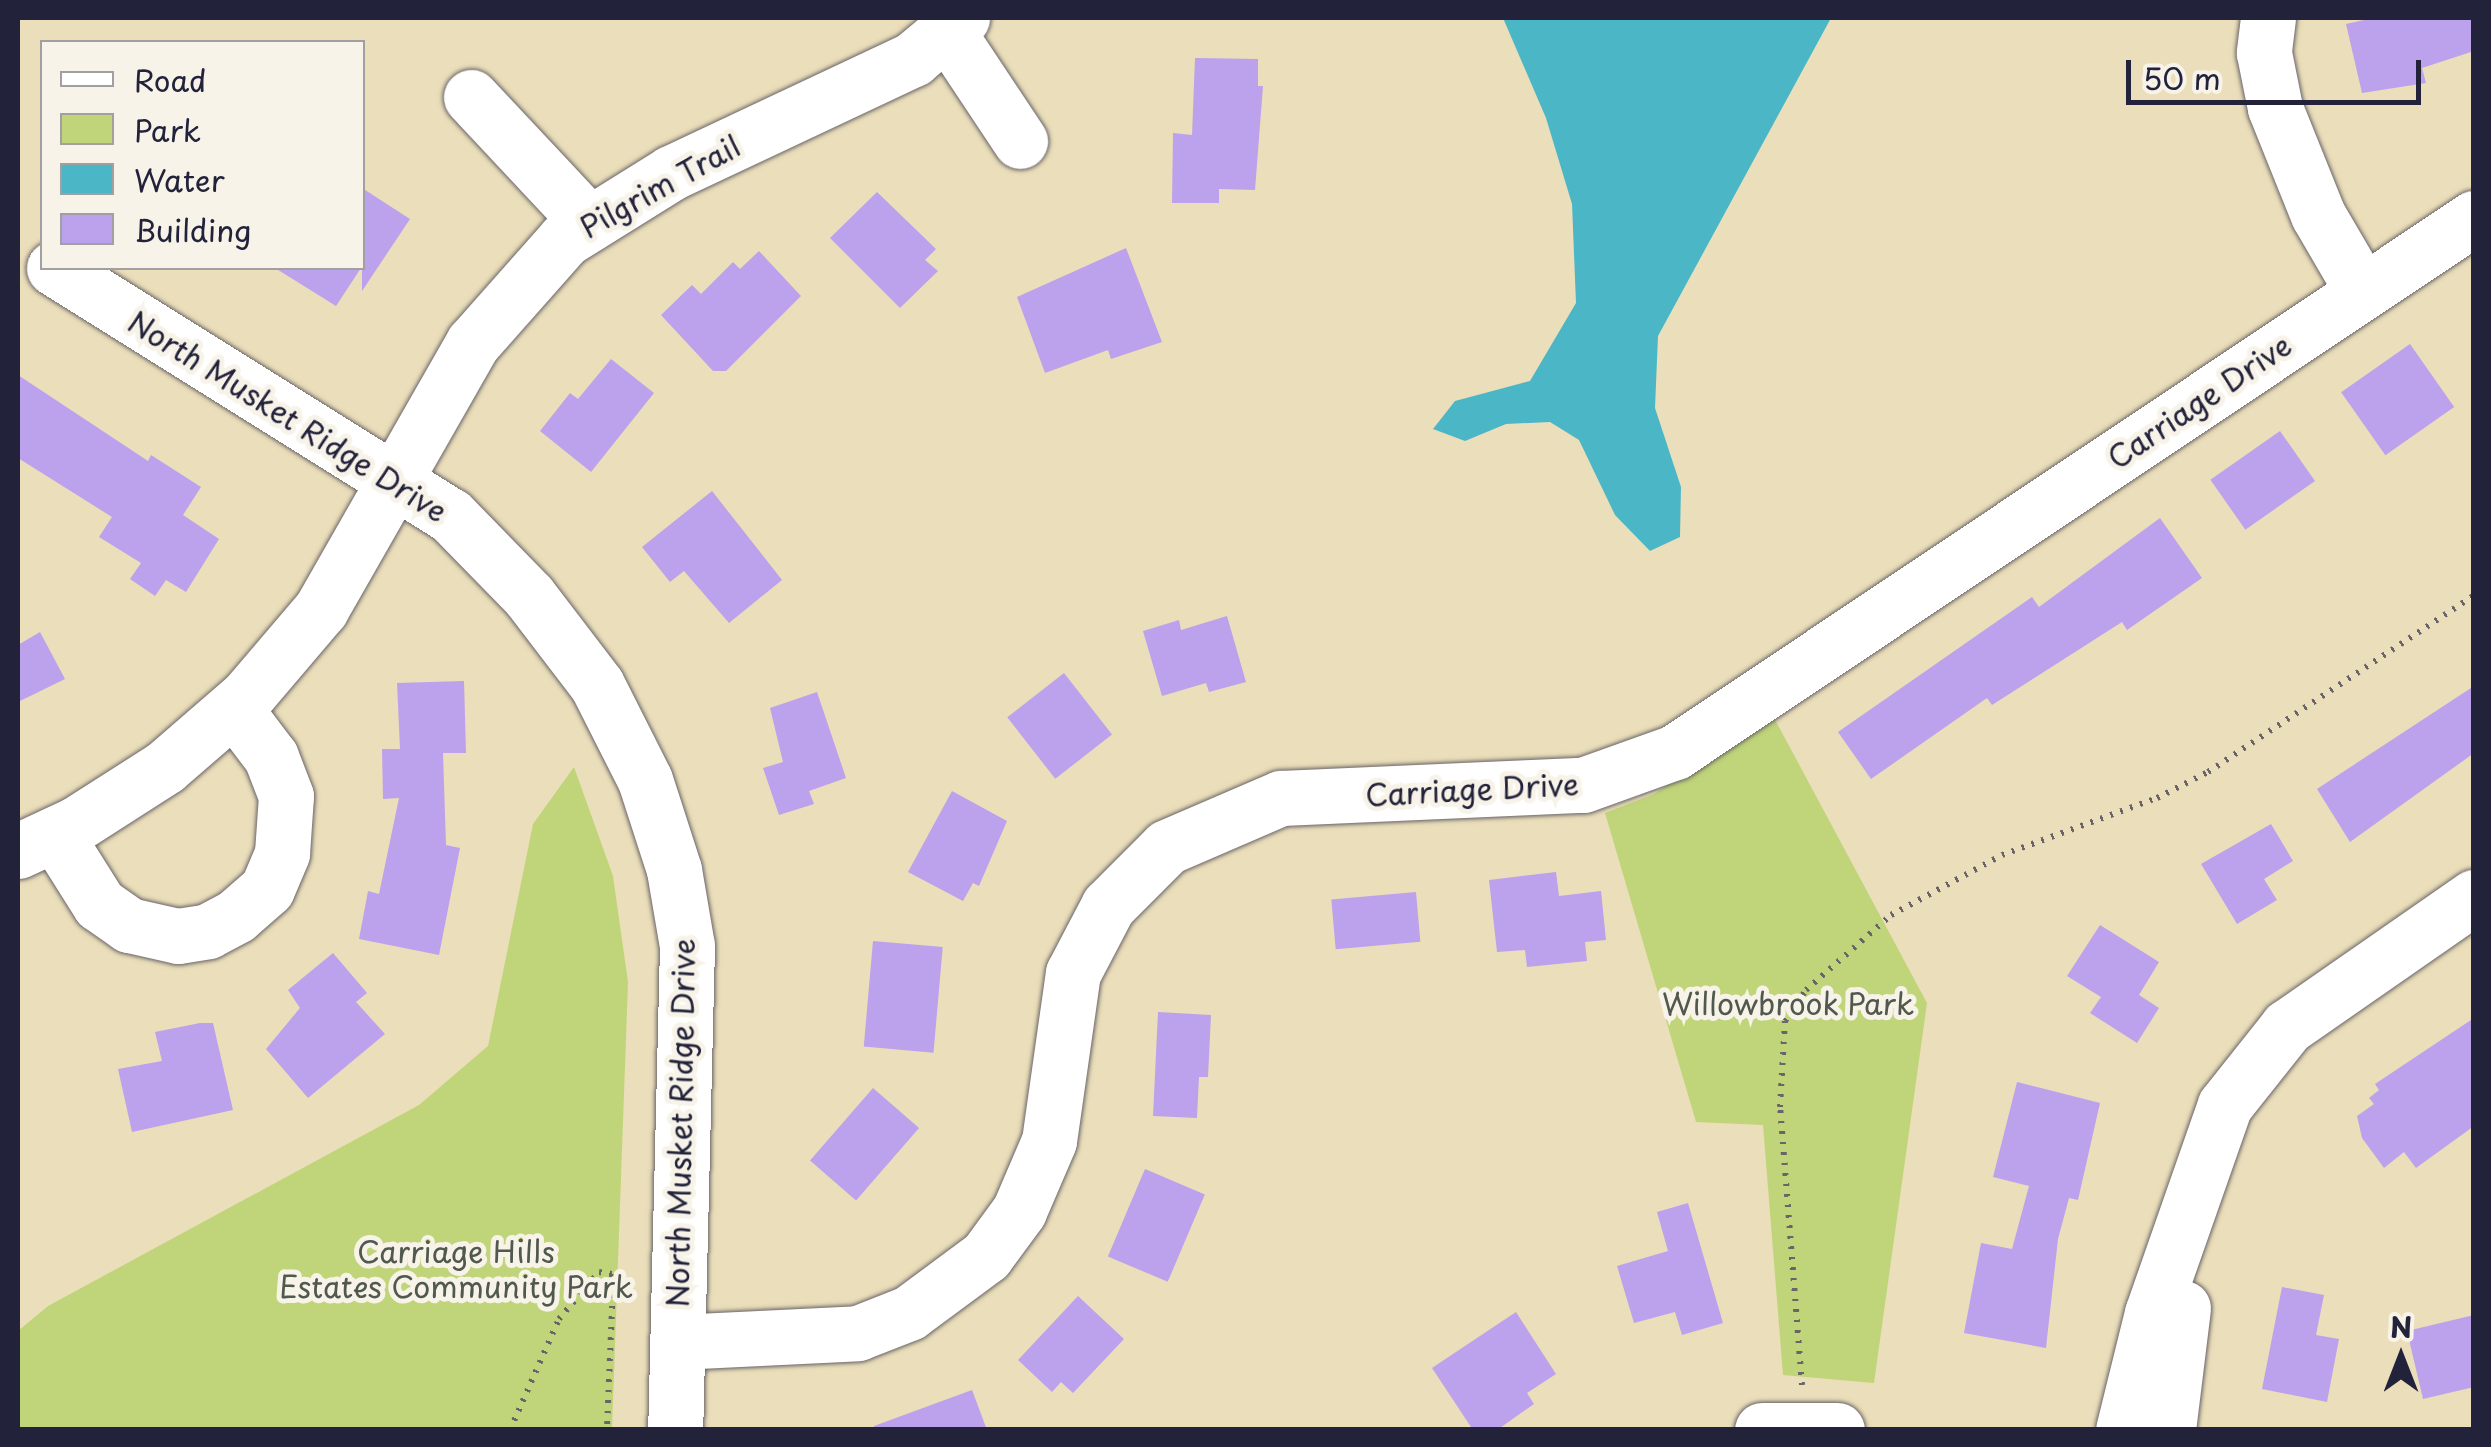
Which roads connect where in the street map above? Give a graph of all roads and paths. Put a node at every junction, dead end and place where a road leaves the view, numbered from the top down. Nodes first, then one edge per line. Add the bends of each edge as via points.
1 (2268, 18) edge
2 (954, 24) edge
3 (471, 98) dead end
4 (1020, 141) dead end
5 (2474, 218) edge
6 (588, 223) junction
7 (18, 244) edge
8 (40, 259) edge
9 (57, 270) edge
10 (2363, 292) junction
11 (394, 481) junction
12 (2474, 596) edge
13 (234, 708) junction
14 (36, 842) edge
15 (2474, 897) edge
16 (2178, 1250) junction
17 (677, 1342) junction
18 (1802, 1428) edge
19 (510, 1430) edge
20 (607, 1430) edge
21 (674, 1430) edge
22 (2124, 1430) edge
23 (2168, 1430) edge

1 - 10 street via 2264,53 2275,108 2318,214
2 - 4 street
2 - 6 street, Pilgrim Trail via 913,59 672,173
3 - 6 street
5 - 10 street, Carriage Drive
6 - 11 street, Pilgrim Trail via 526,278 473,343
7 - 8 street
9 - 11 street, North Musket Ridge Drive
10 - 17 street, Carriage Drive via 1675,752 1583,785 1281,798 1167,847 1108,906 1073,973 1049,1141 1019,1211 986,1256 908,1314 858,1333
11 - 13 street, Pilgrim Trail via 321,608
11 - 17 street, North Musket Ridge Drive via 450,515 529,596 597,684 645,780 674,870 687,946
12 - 18 path via 2208,772 2157,798 2002,855 1891,915 1806,990 1786,1021 1780,1107
13 - 14 street, Pilgrim Trail via 165,767
13 - 14 street via 271,756 286,796 267,889 236,916 208,931 178,936 129,925
15 - 16 street via 2326,996 2255,1064 2206,1147
16 - 22 street via 2152,1313
16 - 23 street via 2183,1316
17 - 21 street, North Musket Ridge Drive
19 - 20 path via 576,1294 599,1272 612,1274 613,1285

